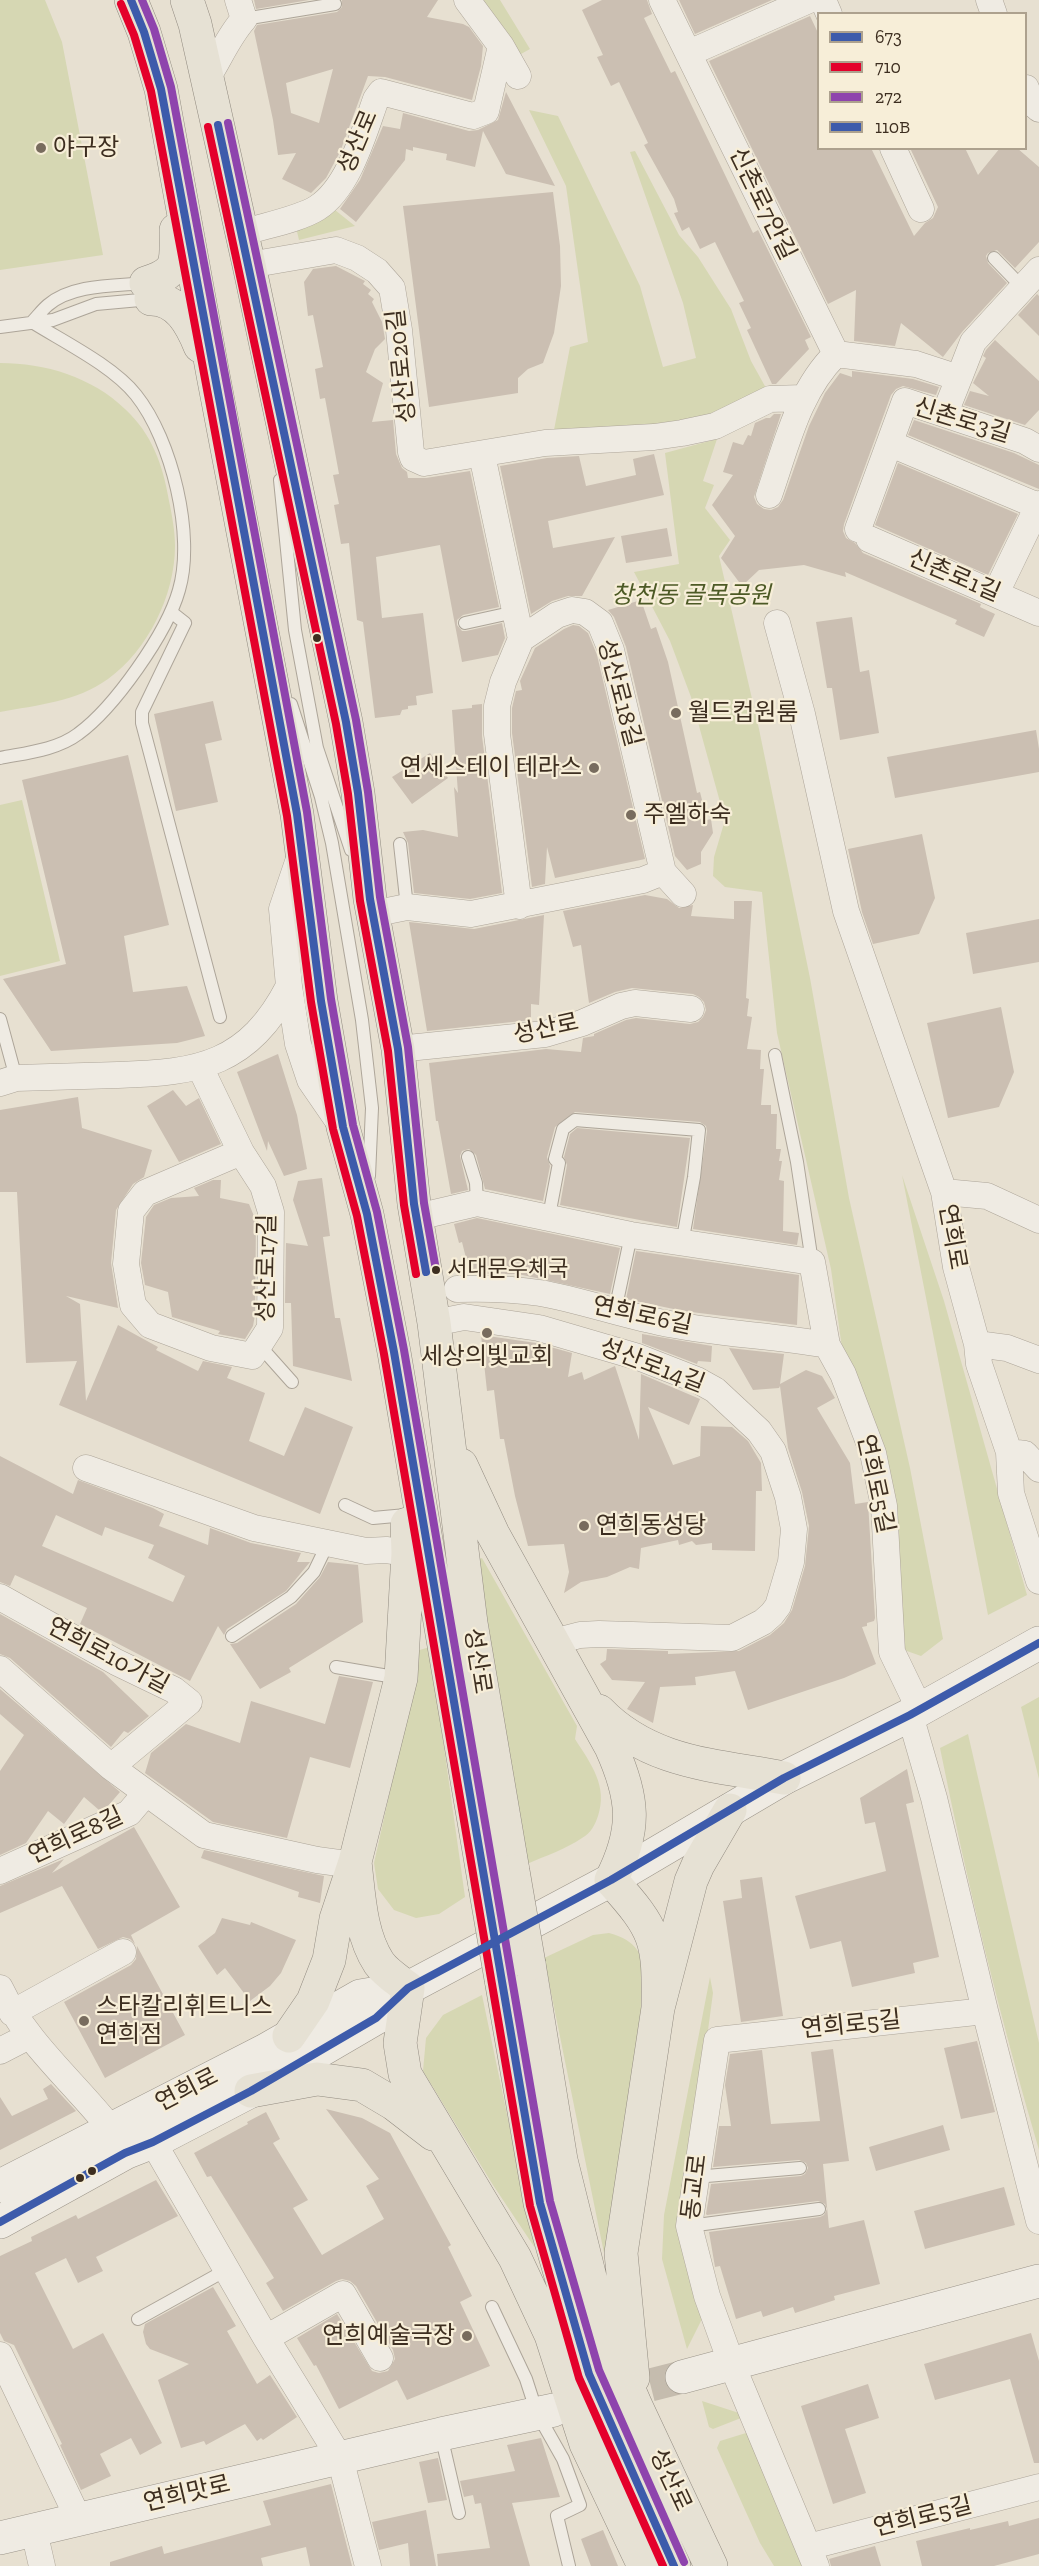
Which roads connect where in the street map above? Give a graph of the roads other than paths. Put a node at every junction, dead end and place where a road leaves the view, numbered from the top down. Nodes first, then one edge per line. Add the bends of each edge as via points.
1 (131, 0) edge
2 (187, 0) edge
3 (467, 0) edge
4 (662, 0) edge
5 (809, 0) edge
6 (335, 4) dead end
7 (241, 9) edge
8 (501, 46) junction
9 (689, 53) junction
10 (518, 76) dead end
11 (207, 78) junction
12 (1027, 90) edge
13 (1039, 109) edge
14 (894, 150) edge
15 (174, 159) junction
16 (921, 209) dead end
17 (242, 233) junction
18 (994, 258) dead end
19 (249, 265) junction
20 (1031, 279) edge
21 (148, 291) junction
22 (32, 322) junction
23 (0, 327) edge
24 (836, 354) junction
25 (213, 375) junction
26 (959, 378) junction
27 (803, 398) junction
28 (945, 413) junction
29 (1034, 440) edge
30 (891, 444) junction
31 (482, 455) junction
32 (769, 495) dead end
33 (1039, 505) edge
34 (863, 534) joint
35 (996, 593) junction
36 (171, 612) junction
37 (514, 612) junction
38 (1039, 613) edge
39 (465, 623) dead end
40 (777, 623) dead end
41 (521, 639) junction
42 (267, 658) junction
43 (0, 758) edge
44 (400, 844) dead end
45 (301, 853) junction
46 (663, 872) junction
47 (683, 894) dead end
48 (519, 906) junction
49 (371, 907) junction
50 (407, 907) junction
51 (289, 986) junction
52 (691, 1009) dead end
53 (220, 1017) dead end
54 (0, 1019) edge
55 (398, 1049) junction
56 (775, 1055) dead end
57 (200, 1067) junction
58 (8, 1080) edge
59 (343, 1127) junction
60 (241, 1152) junction
61 (468, 1157) dead end
62 (944, 1192) junction
63 (477, 1203) junction
64 (367, 1214) junction
65 (549, 1216) junction
66 (417, 1217) junction
67 (1039, 1220) edge
68 (631, 1235) junction
69 (682, 1244) junction
70 (812, 1262) junction
71 (458, 1289) dead end
72 (615, 1311) junction
73 (434, 1323) junction
74 (977, 1344) junction
75 (259, 1345) junction
76 (827, 1345) junction
77 (1039, 1360) edge
78 (292, 1382) dead end
79 (449, 1439) junction
80 (1009, 1452) junction
81 (412, 1459) junction
82 (86, 1468) dead end
83 (1039, 1469) edge
84 (345, 1504) dead end
85 (406, 1515) junction
86 (328, 1543) junction
87 (408, 1553) junction
88 (1039, 1581) edge
89 (0, 1598) edge
90 (232, 1636) dead end
91 (553, 1642) junction
92 (1039, 1643) edge
93 (336, 1667) dead end
94 (0, 1670) edge
95 (401, 1678) junction
96 (579, 1690) junction
97 (915, 1713) junction
98 (111, 1767) junction
99 (784, 1778) junction
100 (146, 1793) junction
101 (730, 1810) junction
102 (355, 1862) junction
103 (0, 1871) edge
104 (499, 1879) junction
105 (611, 1880) junction
106 (123, 1952) dead end
107 (0, 1988) edge
108 (408, 1988) junction
109 (658, 2008) junction
110 (985, 2011) junction
111 (12, 2013) junction
112 (29, 2036) junction
113 (289, 2036) junction
114 (717, 2040) joint
115 (0, 2051) edge
116 (250, 2091) junction
117 (111, 2129) junction
118 (153, 2142) junction
119 (453, 2152) junction
120 (800, 2168) dead end
121 (695, 2176) junction
122 (0, 2186) edge
123 (819, 2209) dead end
124 (1039, 2221) edge
125 (0, 2222) edge
126 (689, 2226) junction
127 (228, 2269) junction
128 (1039, 2281) edge
129 (492, 2307) dead end
130 (138, 2319) dead end
131 (266, 2338) junction
132 (0, 2355) edge
133 (380, 2358) dead end
134 (732, 2365) junction
135 (682, 2377) tunnel mouth
136 (636, 2406) junction
137 (545, 2411) junction
138 (441, 2434) junction
139 (340, 2458) junction
140 (1039, 2487) edge
141 (459, 2513) dead end
142 (79, 2520) junction
143 (34, 2531) junction
144 (0, 2538) edge
145 (812, 2556) edge
146 (42, 2566) edge
147 (368, 2566) edge
148 (569, 2566) edge
149 (644, 2566) edge
150 (674, 2566) edge
151 (711, 2566) edge

1 - 15 main road, 성산로 via 161,89
2 - 11 main road, 성산로
3 - 8 street
4 - 9 street, 신촌로7안길
5 - 9 street
6 - 7 lane
7 - 11 street via 222,55
8 - 10 street
8 - 17 street, 성산로 via 486,111 482,114 473,116 381,92 352,163 325,201 309,212
9 - 24 street, 신촌로7안길
11 - 17 main road, 성산로
12 - 13 street
14 - 16 street
15 - 21 main road via 176,260 170,273
15 - 25 main road, 성산로
17 - 19 main road, 성산로
18 - 20 lane
19 - 31 street, 성산로20길 via 336,250 377,271 392,288 397,309 413,458 424,464
19 - 49 main road, 성산로 via 346,722
20 - 26 street via 973,342
21 - 22 lane via 53,320
21 - 22 lane via 87,289 50,304
21 - 25 main road via 170,302 187,319
22 - 23 lane
22 - 36 lane via 88,355 136,394 158,432 176,493 186,552
24 - 26 street via 916,364
24 - 27 street
25 - 42 main road, 성산로
26 - 28 street
27 - 31 street, 성산로20길 via 770,399 715,426 654,437 545,443
27 - 32 street
28 - 29 street, 신촌로3길
28 - 30 street, 신촌로3길 via 905,401
30 - 33 street, 신촌로3길
30 - 34 street, 신촌로3길
31 - 37 street
33 - 35 street, 신촌로3길
34 - 35 street, 신촌로1길
35 - 38 street, 신촌로1길
36 - 43 lane via 112,701 78,734 35,751
36 - 53 lane via 185,623 141,712 142,723
37 - 39 lane
37 - 41 street
40 - 62 street via 802,714 846,911
41 - 46 street, 성산로18길 via 557,615 572,610 585,612 600,623 611,650
41 - 48 street via 497,706 500,766
42 - 45 main road, 성산로
42 - 64 lane via 286,687 332,843 362,1020 372,1108
44 - 50 lane
45 - 51 street via 282,909
45 - 59 main road, 성산로
46 - 47 street, 성산로18길
46 - 48 street via 643,880
48 - 50 street via 471,914
49 - 50 street
49 - 55 main road, 성산로
51 - 57 street via 263,1027 228,1055
51 - 59 street via 298,1044 310,1080
52 - 55 street, 성산로 via 635,1003 545,1034
54 - 58 lane
55 - 66 main road, 성산로
56 - 70 lane
57 - 58 street via 165,1074
57 - 60 street, 성산로17길
59 - 64 main road, 성산로
60 - 75 street, 성산로17길 via 263,1186 271,1212 270,1328
60 - 75 street, 성산로17길 via 145,1192 131,1211 126,1264 133,1305 150,1325 211,1348 252,1356
61 - 63 lane
62 - 67 street, 연희로 via 987,1196
62 - 74 street, 연희로 via 956,1267
63 - 65 street
63 - 66 street
64 - 81 main road, 성산로
65 - 68 street
65 - 69 lane via 559,1163 555,1159 563,1129 575,1120 699,1130
66 - 73 main road, 성산로
68 - 69 street
68 - 72 lane
69 - 70 street
70 - 76 street, 연희로5길
71 - 72 street, 연희로6길 via 540,1293
72 - 76 street, 연희로6길 via 690,1327
73 - 79 main road, 성산로
73 - 91 street, 성산로14길 via 464,1317 539,1328 638,1357 715,1390 759,1431 773,1451 788,1497 793,1537 791,1562 778,1606 763,1622 732,1638 599,1634
74 - 77 street via 1007,1348
74 - 80 street, 연희로 via 979,1364
75 - 78 lane
76 - 97 street, 연희로5길 via 843,1374 873,1453 884,1506 892,1652
79 - 91 main road via 493,1534
79 - 104 main road, 성산로
80 - 83 street via 1025,1454
80 - 88 street, 연희로 via 1011,1493
81 - 85 main road
81 - 104 main road, 성산로
82 - 86 street via 254,1528
84 - 85 lane via 373,1518
85 - 87 main road
86 - 87 street via 366,1551
86 - 90 lane via 314,1572 291,1597
87 - 95 main road
89 - 98 street, 연희로10가길 via 174,1690 189,1702
91 - 96 main road
92 - 97 main road, 연희로
93 - 95 lane
94 - 98 street
95 - 102 main road
96 - 99 main road via 626,1735 646,1747 700,1764
96 - 105 main road via 611,1747 625,1778 629,1800 624,1854
97 - 99 main road, 연희로
97 - 110 street, 연희로5길
98 - 100 street
99 - 101 main road, 연희로
100 - 102 street via 204,1835 317,1860
100 - 103 street, 연희로8길 via 129,1813
101 - 105 main road, 연희로
101 - 109 main road via 691,1881
102 - 108 main road via 364,1928 371,1946 380,1964
102 - 113 main road via 336,1919 326,1970 313,2001
104 - 136 main road, 성산로, bridge via 529,1964 564,2171 603,2330
104 - 150 main road, 성산로, bridge via 501,1978 540,2203 589,2374
105 - 108 main road, 연희로
105 - 109 main road via 650,1929 659,1965
106 - 111 street
107 - 111 street
108 - 113 main road, 연희로 via 360,1996
108 - 116 main road, 연희로 via 376,2018
108 - 119 main road via 399,2043 405,2074
109 - 136 main road via 621,2253
110 - 114 street, 연희로5길
110 - 124 street, 연희로5길
111 - 112 street
112 - 115 street
112 - 117 street
113 - 117 main road, 연희로
114 - 121 street, 동교로
116 - 118 main road, 연희로
116 - 119 main road via 317,2079 362,2085 424,2126
117 - 122 main road, 연희로
118 - 125 main road, 연희로
118 - 127 street, 연희로
119 - 149 main road via 515,2258 551,2335 586,2444
120 - 121 lane
121 - 126 street, 동교로
123 - 126 lane
126 - 134 street, 동교로 via 707,2296
127 - 130 lane
127 - 131 street, 연희로
128 - 134 main road
129 - 137 lane
131 - 133 street via 337,2285
131 - 139 street, 연희로
132 - 142 street
134 - 135 main road
134 - 145 street, 연희로5길
136 - 151 main road, 성산로
137 - 138 main road, 연희맛로
137 - 148 lane via 580,2505 557,2516
138 - 139 main road, 연희맛로
138 - 141 lane
139 - 142 main road, 연희맛로
139 - 147 street
140 - 145 street, 연희로5길
142 - 143 main road, 연희맛로
143 - 144 main road, 연희맛로
143 - 146 street

